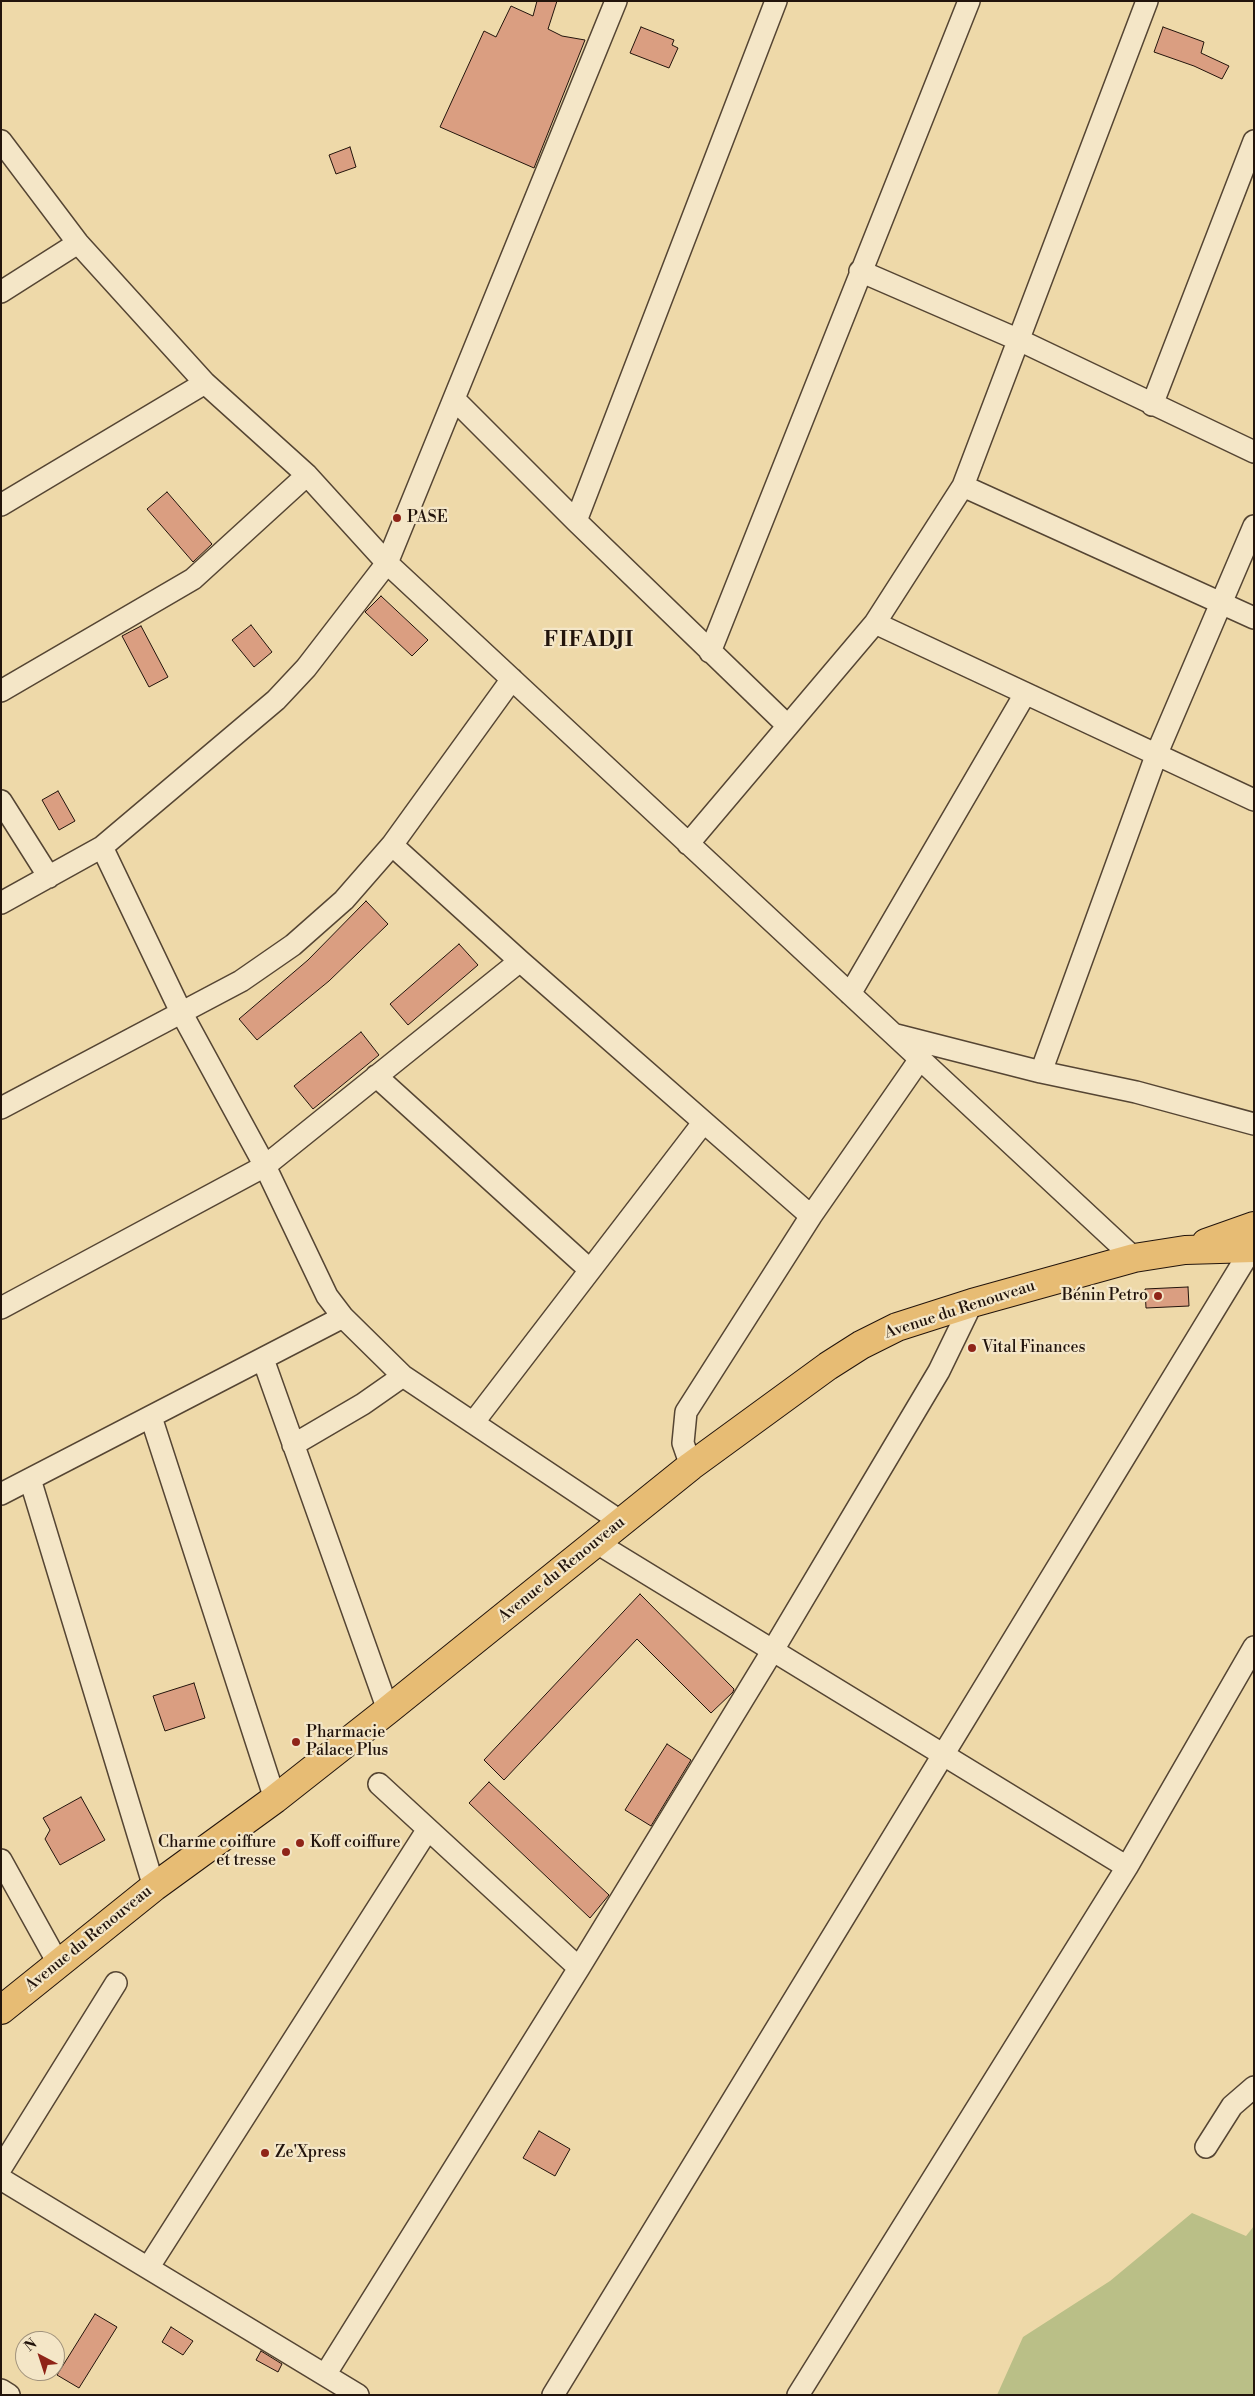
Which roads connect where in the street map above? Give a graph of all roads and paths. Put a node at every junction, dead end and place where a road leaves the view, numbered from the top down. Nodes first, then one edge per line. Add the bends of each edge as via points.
1 (616, 1) edge
2 (776, 1) edge
3 (968, 1) edge
4 (1147, 1) edge
5 (1, 141) edge
6 (1254, 141) edge
7 (78, 243) junction
8 (860, 271) junction
9 (1, 292) edge
10 (1019, 340) junction
11 (205, 382) junction
12 (454, 398) junction
13 (1152, 405) junction
14 (1254, 452) edge
15 (306, 475) junction
16 (963, 486) junction
17 (1, 505) edge
18 (576, 522) junction
19 (1254, 526) edge
20 (387, 563) junction
21 (1221, 604) junction
22 (1254, 618) edge
23 (875, 623) junction
24 (710, 652) junction
25 (512, 679) junction
26 (1, 691) edge
27 (1025, 694) junction
28 (788, 726) junction
29 (1157, 753) junction
30 (1254, 800) edge
31 (1, 801) edge
32 (688, 844) junction
33 (392, 845) junction
34 (102, 846) junction
35 (48, 877) junction
36 (1, 904) edge
37 (520, 961) junction
38 (850, 994) junction
39 (181, 1012) junction
40 (894, 1034) junction
41 (920, 1059) junction
42 (1041, 1072) junction
43 (376, 1076) junction
44 (1, 1108) edge
45 (703, 1123) junction
46 (1254, 1124) edge
47 (265, 1166) junction
48 (811, 1216) junction
49 (1253, 1240) edge
50 (1134, 1258) junction
51 (590, 1270) junction
52 (972, 1303) junction
53 (1, 1308) edge
54 (343, 1317) junction
55 (263, 1359) junction
56 (403, 1376) junction
57 (151, 1417) junction
58 (473, 1423) junction
59 (294, 1445) junction
60 (691, 1466) junction
61 (30, 1480) junction
62 (1, 1494) edge
63 (620, 1521) junction
64 (597, 1543) junction
65 (1254, 1646) edge
66 (773, 1650) junction
67 (388, 1710) junction
68 (942, 1754) junction
69 (379, 1784) dead end
70 (275, 1799) junction
71 (428, 1829) junction
72 (1, 1860) edge
73 (1127, 1867) junction
74 (154, 1887) junction
75 (58, 1963) junction
76 (579, 1968) junction
77 (116, 1983) dead end
78 (1, 2010) edge
79 (1254, 2087) edge
80 (1206, 2147) dead end
81 (1, 2168) edge
82 (1, 2180) edge
83 (148, 2268) junction
84 (325, 2375) junction
85 (1, 2390) edge
86 (9, 2395) edge
87 (358, 2395) edge
88 (553, 2395) edge
89 (798, 2395) edge

1 - 12 street
2 - 18 street
3 - 8 street
4 - 10 street
5 - 7 street
6 - 13 street
7 - 9 street
7 - 11 street
8 - 10 street
8 - 24 street
10 - 13 street
10 - 16 street
11 - 15 street
11 - 17 street
12 - 18 street
12 - 20 street
13 - 14 street
15 - 20 street
15 - 26 street via 193,578
16 - 21 street
16 - 23 street
18 - 24 street
19 - 21 street
20 - 25 street
20 - 34 street via 306,668 276,700
21 - 22 street
21 - 29 street
23 - 27 street
23 - 28 street
24 - 28 street
25 - 32 street
25 - 33 street
27 - 29 street
27 - 38 street
28 - 32 street
29 - 30 street
29 - 42 street
31 - 35 street
32 - 38 street
33 - 37 street
33 - 39 street via 344,900 293,945 241,981
34 - 35 street
34 - 39 street
35 - 36 street
37 - 43 street
37 - 45 street
38 - 40 street
39 - 44 street
39 - 47 street
40 - 41 street
40 - 42 street
41 - 48 street
41 - 50 street
42 - 46 street via 1136,1092
43 - 47 street
43 - 51 street
45 - 48 street
45 - 51 street
47 - 53 street
47 - 54 street via 327,1296
48 - 60 street via 686,1412 683,1443
49 - 50 main road, Avenue du Renouveau
49 - 68 street
50 - 52 main road, Avenue du Renouveau
51 - 58 street
52 - 60 main road, Avenue du Renouveau via 897,1327 861,1345
52 - 66 street via 939,1371
54 - 55 street
54 - 56 street
55 - 57 street
55 - 59 street
56 - 58 street
56 - 59 street
57 - 61 street
57 - 70 street
58 - 63 street
59 - 67 street
60 - 63 main road, Avenue du Renouveau
61 - 62 street
61 - 74 street
63 - 64 main road, Avenue du Renouveau
64 - 66 street
64 - 67 main road, Avenue du Renouveau
65 - 73 street
66 - 68 street
66 - 76 street
67 - 70 main road, Avenue du Renouveau
68 - 73 street
68 - 88 street
69 - 71 street
70 - 74 main road, Avenue du Renouveau
71 - 76 street
71 - 83 street
72 - 75 street
73 - 89 street
74 - 75 main road, Avenue du Renouveau
75 - 78 main road, Avenue du Renouveau
76 - 84 street
77 - 81 street
79 - 80 street via 1232,2106
82 - 83 street
83 - 84 street
84 - 87 street
85 - 86 street

